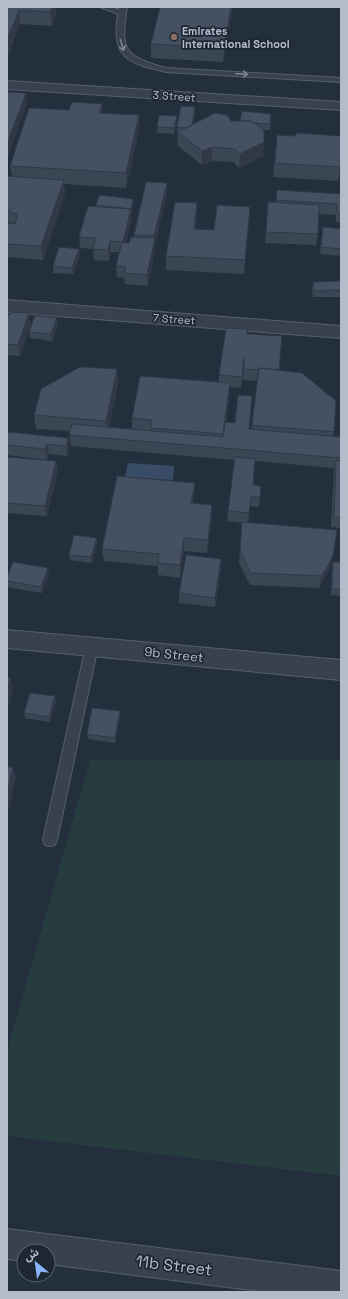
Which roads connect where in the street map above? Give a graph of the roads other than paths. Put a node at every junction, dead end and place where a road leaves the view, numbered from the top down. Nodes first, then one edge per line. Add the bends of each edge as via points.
1 (104, 7) edge
2 (122, 10) edge
3 (341, 80) edge
4 (7, 85) edge
5 (341, 106) edge
6 (7, 306) edge
7 (341, 332) edge
8 (7, 639) edge
9 (92, 646) junction
10 (341, 670) edge
11 (50, 840) dead end
12 (7, 1244) edge
13 (341, 1286) edge

1 - 2 lane
2 -> 3 lane via 121,44 124,52 140,63 166,70
4 - 5 street, 3 Street
6 - 7 street, 7 Street
8 - 9 street, 9b Street
9 - 10 street, 9b Street
9 - 11 lane
12 - 13 street, 11b Street

